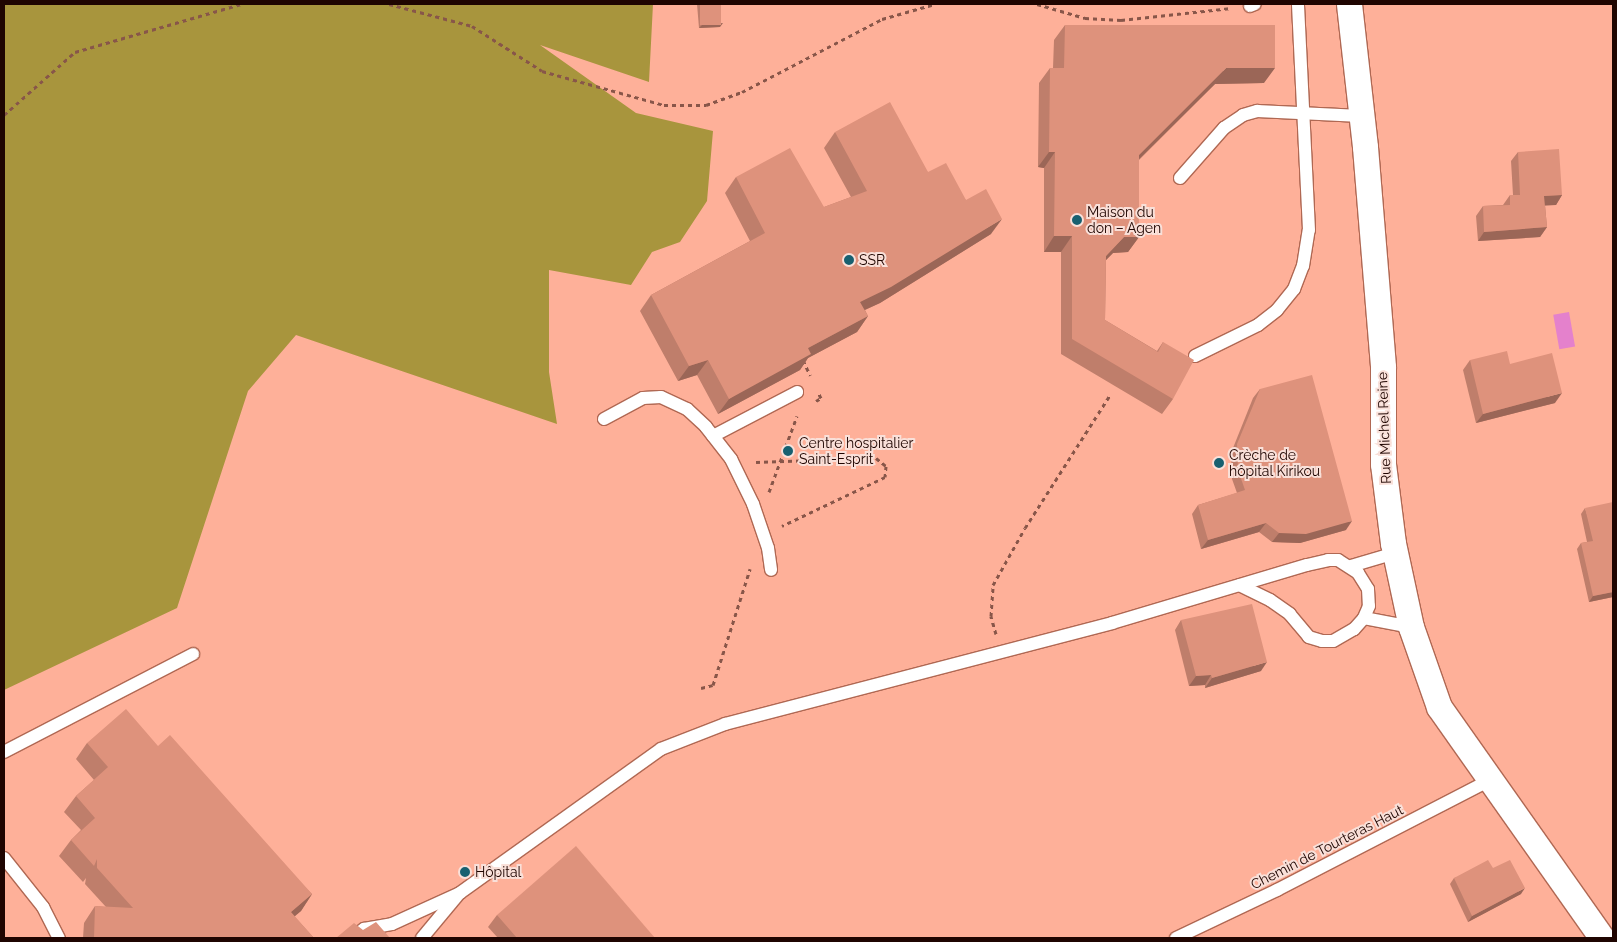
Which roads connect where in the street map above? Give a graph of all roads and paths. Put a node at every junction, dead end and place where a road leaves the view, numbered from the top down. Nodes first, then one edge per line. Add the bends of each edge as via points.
1 (241, 4) edge
2 (389, 4) edge
3 (935, 4) edge
4 (1036, 4) edge
5 (1298, 4) edge
6 (1349, 4) edge
7 (1253, 5) edge
8 (1302, 113) junction
9 (4, 115) edge
10 (1362, 116) junction
11 (1180, 178) dead end
12 (800, 356) edge
13 (1195, 356) dead end
14 (813, 381) dead end
15 (817, 390) dead end
16 (797, 392) edge
17 (1110, 394) edge
18 (813, 403) dead end
19 (604, 419) dead end
20 (789, 419) dead end
21 (713, 436) junction
22 (753, 457) dead end
23 (780, 463) junction
24 (768, 495) dead end
25 (779, 518) dead end
26 (782, 526) junction
27 (765, 539) junction
28 (1395, 553) junction
29 (1351, 566) junction
30 (771, 570) dead end
31 (1238, 585) junction
32 (1364, 618) junction
33 (1411, 627) junction
34 (1017, 648) junction
35 (193, 654) dead end
36 (701, 688) dead end
37 (4, 752) edge
38 (1490, 780) junction
39 (1539, 844) junction
40 (4, 858) edge
41 (460, 893) junction
42 (59, 938) edge
43 (351, 938) edge
44 (422, 938) edge
45 (1176, 938) edge
46 (1588, 938) edge
47 (1602, 938) edge

1 - 9 path via 75,52
2 - 3 path via 472,26 542,71 664,105 698,105 742,92 882,19
4 - 7 path via 1085,18 1121,20
5 - 8 lane
6 - 10 street, Rue Michel Reine
8 - 10 lane
8 - 11 lane via 1257,111 1243,115 1224,128
8 - 13 lane via 1309,230 1303,266 1294,289 1277,310 1258,325
10 - 28 street, Rue Michel Reine via 1382,367 1383,464
12 - 14 path
15 - 18 path via 821,398
16 - 21 lane
17 - 34 path via 1024,528 993,585 991,616 997,635
19 - 21 lane via 643,398 661,396 687,410
20 - 23 path via 798,413
21 - 27 lane via 731,459 753,504
22 - 23 path via 756,463
23 - 24 path
23 - 26 path via 876,458 886,466 885,477
25 - 26 path
26 - 27 path
27 - 30 lane
27 - 36 path via 756,548 713,685
28 - 29 lane
28 - 33 street, Rue Michel Reine
29 - 31 lane via 1328,560
29 - 32 lane via 1368,589 1369,606
31 - 32 lane via 1270,600 1290,614 1309,637 1322,641 1333,641
31 - 34 lane
32 - 33 lane
33 - 38 street, Rue Michel Reine via 1439,707
34 - 41 lane via 725,724 675,742
35 - 37 lane
38 - 39 street, Rue Michel Reine
38 - 45 lane, Chemin de Tourteras Haut
39 - 46 street, Rue Michel Reine
39 - 47 street, Rue Michel Reine
40 - 42 lane via 43,907
41 - 43 lane via 392,924 364,929
41 - 44 lane

